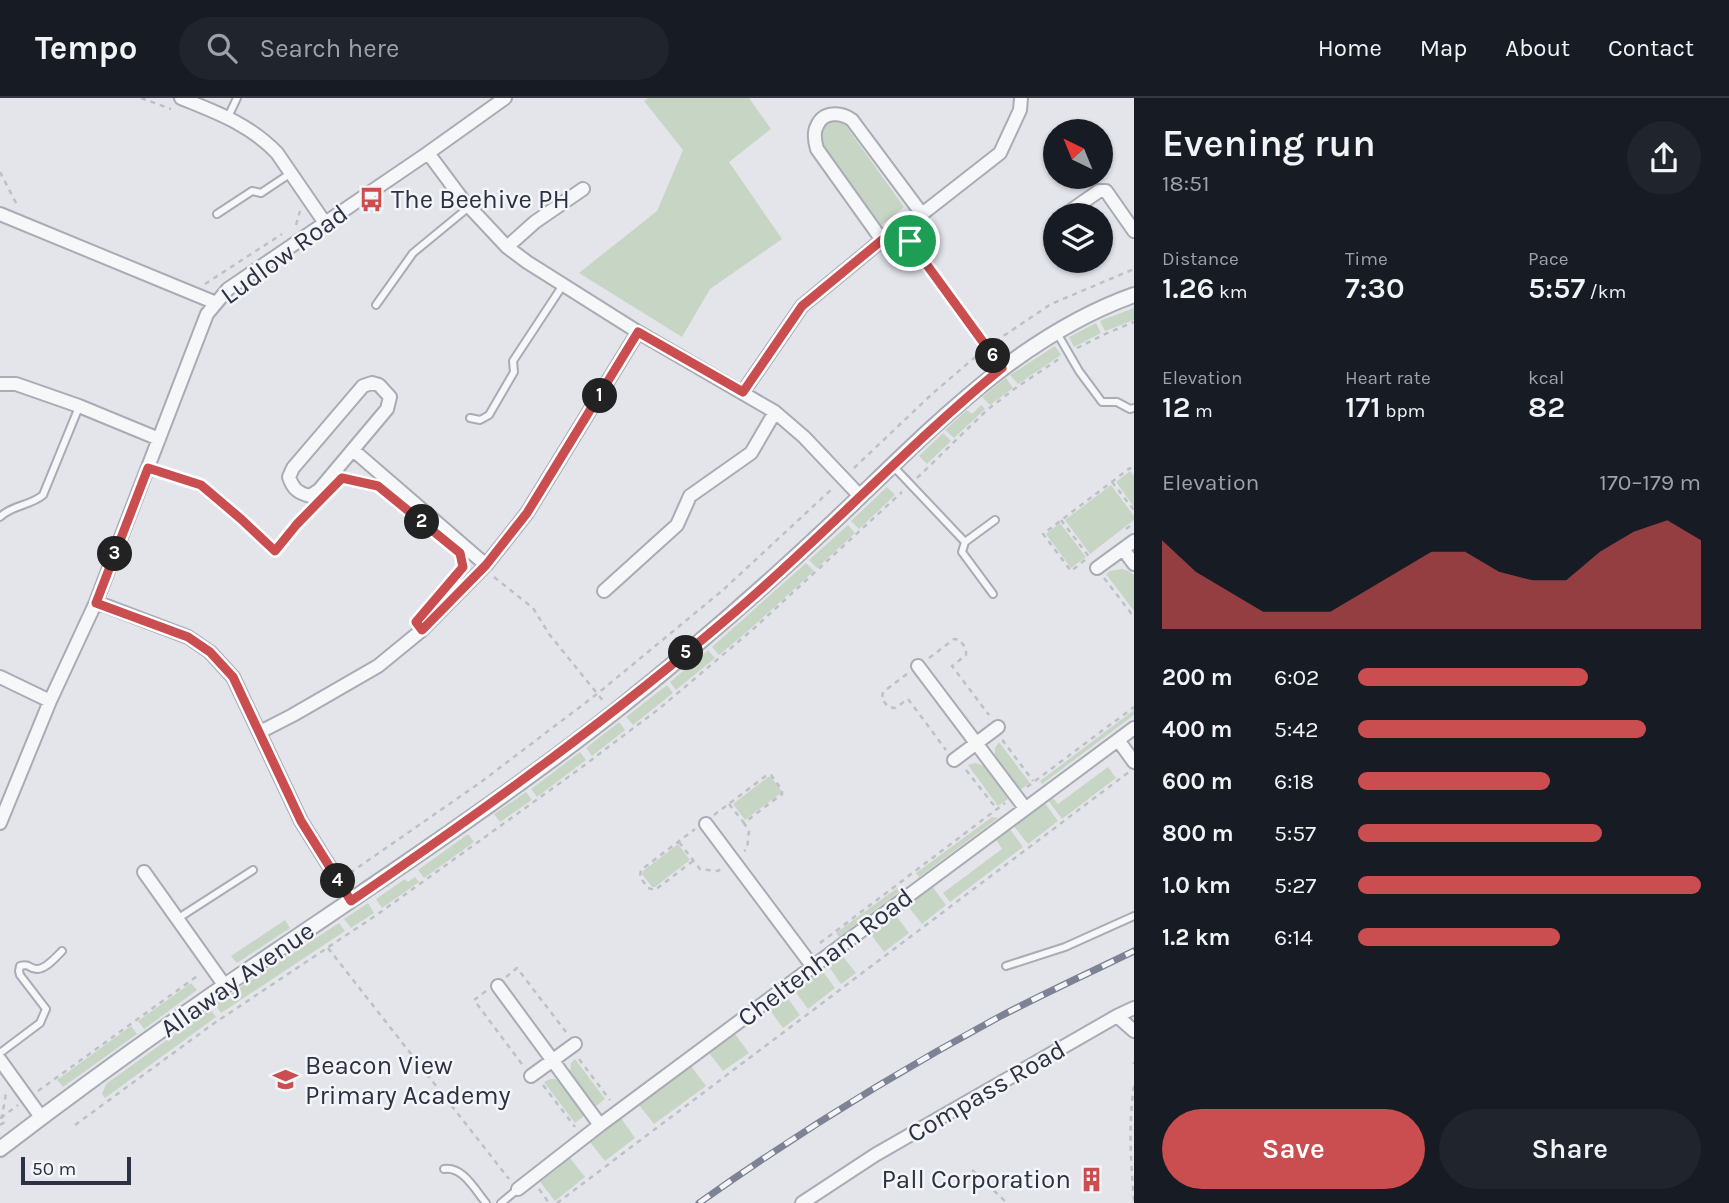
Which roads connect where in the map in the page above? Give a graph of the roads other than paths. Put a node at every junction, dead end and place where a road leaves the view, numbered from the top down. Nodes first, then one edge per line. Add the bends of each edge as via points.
1 (181, 98) edge
2 (237, 98) edge
3 (505, 98) edge
4 (1021, 98) edge
5 (228, 117) junction
6 (428, 153) junction
7 (291, 173) junction
8 (583, 189) dead end
9 (1082, 203) edge
10 (469, 207) junction
11 (0, 214) edge
12 (217, 214) dead end
13 (922, 214) junction
14 (325, 223) junction
15 (1134, 230) edge
16 (882, 240) junction
17 (507, 247) junction
18 (563, 285) junction
19 (1134, 295) edge
20 (216, 303) junction
21 (376, 304) dead end
22 (638, 332) junction
23 (1056, 332) junction
24 (0, 384) edge
25 (743, 392) junction
26 (79, 407) junction
27 (1134, 408) edge
28 (775, 412) junction
29 (470, 418) dead end
30 (159, 439) junction
31 (353, 450) junction
32 (892, 467) junction
33 (860, 496) junction
34 (0, 517) edge
35 (995, 520) dead end
36 (1134, 541) edge
37 (965, 542) junction
38 (1123, 549) junction
39 (1134, 564) edge
40 (484, 566) junction
41 (1097, 568) dead end
42 (604, 591) dead end
43 (993, 594) dead end
44 (96, 603) junction
45 (918, 666) dead end
46 (0, 677) edge
47 (50, 701) junction
48 (998, 727) dead end
49 (1134, 728) edge
50 (260, 732) junction
51 (1118, 740) junction
52 (976, 743) junction
53 (954, 760) dead end
54 (1134, 762) edge
55 (1025, 808) junction
56 (0, 823) edge
57 (706, 824) dead end
58 (253, 870) dead end
59 (144, 872) dead end
60 (351, 901) junction
61 (1134, 916) edge
62 (177, 919) junction
63 (62, 951) dead end
64 (1006, 966) dead end
65 (813, 967) junction
66 (226, 986) junction
67 (498, 986) dead end
68 (1134, 1008) edge
69 (1117, 1016) junction
70 (1134, 1031) edge
71 (575, 1044) dead end
72 (0, 1053) edge
73 (0, 1060) edge
74 (552, 1060) junction
75 (531, 1076) dead end
76 (41, 1117) junction
77 (600, 1125) junction
78 (0, 1149) edge
79 (444, 1168) dead end
80 (518, 1189) joint
81 (486, 1203) edge
82 (500, 1203) edge
83 (802, 1203) edge

1 - 5 street
2 - 5 lane
3 - 6 street, Ludlow Road
4 - 13 street via 1000,153
5 - 7 street via 269,145
6 - 10 street
6 - 14 street, Ludlow Road
7 - 12 lane
7 - 14 street
8 - 17 street
9 - 15 street via 1106,191
10 - 17 street
10 - 21 lane via 413,253
11 - 20 street
13 - 16 street
13 - 16 street via 852,120 834,114 824,118 816,127 817,149
14 - 20 street, Ludlow Road via 228,289
16 - 25 street via 802,306
17 - 18 street
18 - 22 street
18 - 29 lane via 513,360 514,372 489,415 480,420
19 - 23 street, Allaway Avenue
20 - 30 street, Ludlow Road via 207,314
22 - 25 street
22 - 40 street via 527,513
23 - 27 lane via 1102,402
23 - 32 street, Allaway Avenue via 1002,368
24 - 26 street via 16,384
25 - 28 street
26 - 30 street
26 - 34 lane via 43,495
28 - 33 street
28 - 42 street via 751,453 690,496 677,524
30 - 44 street, Ludlow Road
31 - 31 street via 310,496 292,487 289,477 293,468 363,386 379,385 390,397 387,409
31 - 40 street
32 - 33 street, Allaway Avenue
32 - 37 lane
33 - 60 street, Allaway Avenue via 753,596 613,713
35 - 37 lane
36 - 38 street
37 - 43 lane via 962,552
38 - 39 street
38 - 41 street
40 - 50 street via 422,630 378,666
44 - 47 street, Ludlow Road
44 - 50 street via 188,637 210,652 233,677
45 - 52 street
46 - 47 street
47 - 56 street, Ludlow Road
48 - 52 street
49 - 51 street, Cheltenham Road
50 - 60 street via 301,821
51 - 54 street
51 - 55 street, Cheltenham Road
52 - 53 street
52 - 55 street
55 - 65 street, Cheltenham Road
57 - 65 street
58 - 62 lane
59 - 62 street
60 - 66 street, Allaway Avenue
61 - 64 lane via 1065,947
62 - 66 street
63 - 72 lane via 43,968 20,966 20,975 46,1009 40,1023
65 - 77 street, Cheltenham Road
66 - 76 street, Allaway Avenue
67 - 74 street
68 - 69 street, Compass Road
69 - 70 street
69 - 83 street, Compass Road via 875,1155
71 - 74 street
73 - 76 street
74 - 75 street
74 - 77 street
76 - 78 street, Allaway Avenue
77 - 80 street, Cheltenham Road
79 - 81 lane via 457,1170
80 - 82 lane

